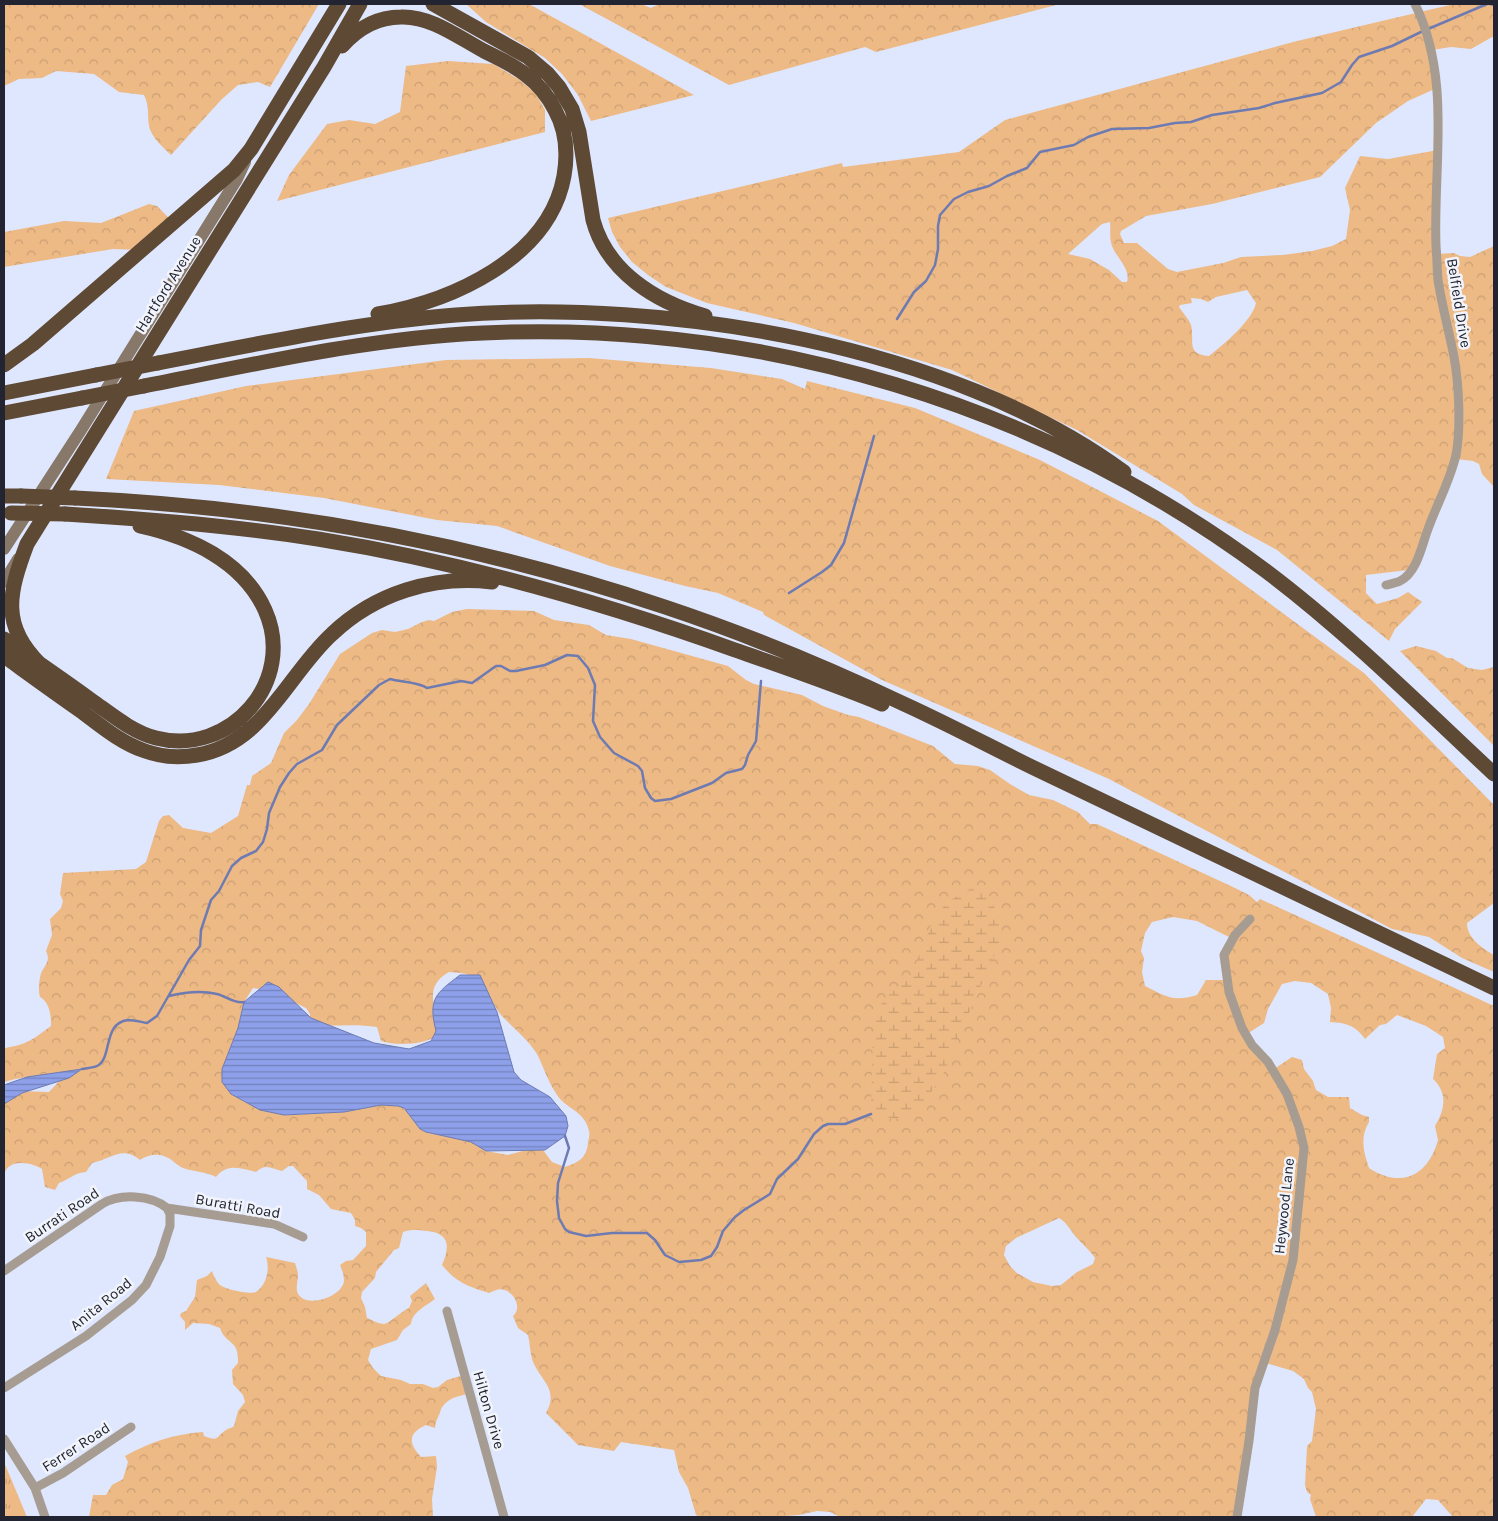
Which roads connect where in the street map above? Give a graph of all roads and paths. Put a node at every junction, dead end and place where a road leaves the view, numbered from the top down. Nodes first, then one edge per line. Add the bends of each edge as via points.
1 (339, 4) edge
2 (360, 4) edge
3 (433, 4) edge
4 (1415, 4) edge
5 (316, 78) junction
6 (254, 144) junction
7 (762, 332) junction
8 (249, 346) junction
9 (4, 365) edge
10 (4, 393) edge
11 (4, 413) edge
12 (4, 496) edge
13 (1161, 502) junction
14 (7, 513) edge
15 (65, 514) junction
16 (27, 544) junction
17 (4, 549) edge
18 (4, 582) edge
19 (1386, 585) dead end
20 (597, 603) junction
21 (4, 639) edge
22 (4, 656) edge
23 (40, 664) junction
24 (4, 670) edge
25 (40, 682) junction
26 (1006, 754) junction
27 (1494, 774) edge
28 (1250, 919) dead end
29 (1494, 988) edge
30 (167, 1208) junction
31 (303, 1237) dead end
32 (4, 1271) edge
33 (447, 1311) dead end
34 (4, 1388) edge
35 (131, 1427) dead end
36 (4, 1439) edge
37 (35, 1488) junction
38 (44, 1517) edge
39 (504, 1517) edge
40 (1236, 1517) edge

1 - 6 highway, Hartford Avenue
2 - 5 highway, Hartford Avenue
3 - 7 highway via 528,57 560,87 577,124 595,228 615,263 648,291 671,303
4 - 19 street, Belfield Drive via 1436,77 1438,278 1454,359 1458,435 1456,455 1447,482 1410,574 1401,581
5 - 8 highway via 347,41 370,24 384,18 399,17 430,22 520,70 542,90 555,109 564,135 566,164 562,186 539,229 524,246 503,264 465,286 411,307
5 - 16 highway, Hartford Avenue
6 - 9 highway via 234,170 210,192 33,344
6 - 17 main road, Hartford Avenue via 237,179
7 - 8 highway via 650,317 512,312 373,324
7 - 13 highway via 913,368 991,398 1092,450
8 - 10 highway, bridge
11 - 13 highway, bridge via 340,348 454,334 596,333 680,340 793,358 930,395 1053,445
12 - 26 highway, bridge via 199,506 332,524 444,546 582,581 691,616 798,657 903,703
13 - 27 highway via 1236,550 1311,607
14 - 15 highway, bridge
15 - 20 highway via 205,524 319,539 460,566
15 - 23 highway via 166,532 217,557 242,578 266,611 272,634 273,659 262,692 245,714 217,733 185,741 158,738 135,729
16 - 18 main road, Hartford Avenue
16 - 23 highway via 12,587 10,610 17,635
20 - 25 highway via 481,580 439,582 398,593 362,610 331,634 249,732 223,747 194,756 165,756 136,748
20 - 26 highway via 680,629 819,680
21 - 23 highway
22 - 25 highway
24 - 25 highway
26 - 29 highway
28 - 40 street, Heywood Lane via 1235,935 1224,955 1229,992 1242,1028 1287,1094 1304,1148 1293,1260 1276,1330 1255,1388
30 - 31 street, Buratti Road via 274,1224
30 - 32 street, Burrati Road via 161,1203 128,1196 110,1199
30 - 34 street, Anita Road via 170,1226 160,1257 146,1284 132,1300 86,1336
33 - 39 street, Hilton Drive
35 - 37 street, Ferrer Road
36 - 37 street
37 - 38 street

